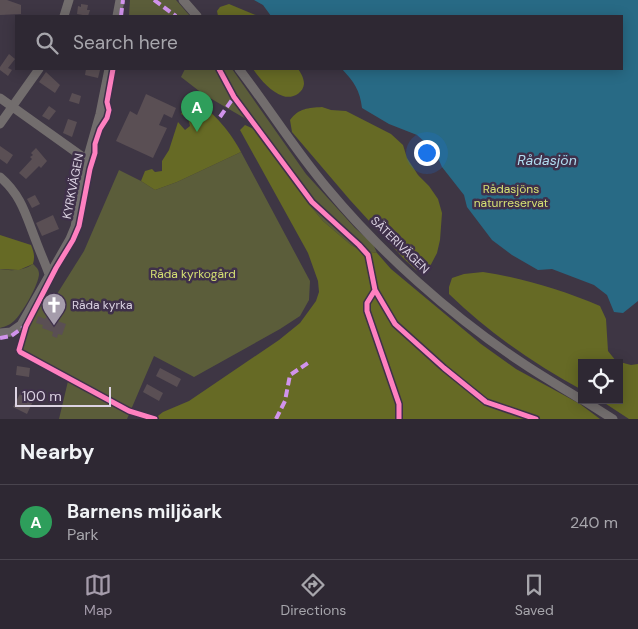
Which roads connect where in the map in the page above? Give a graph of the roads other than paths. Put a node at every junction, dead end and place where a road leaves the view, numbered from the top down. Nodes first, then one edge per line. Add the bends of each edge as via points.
1 (69, 0) edge
2 (120, 0) edge
3 (183, 0) edge
4 (64, 15) edge
5 (117, 15) edge
6 (196, 15) edge
7 (38, 70) edge
8 (109, 70) edge
9 (240, 70) edge
10 (0, 98) edge
11 (12, 106) junction
12 (0, 124) edge
13 (87, 160) junction
14 (0, 177) edge
15 (49, 274) junction
16 (0, 333) edge
17 (578, 398) edge
18 (589, 404) edge
19 (613, 419) edge

1 - 4 street
2 - 5 street
3 - 6 street
7 - 11 street
8 - 13 street, KYRKVÄGEN
9 - 17 street, SÄTERIVÄGEN via 300,154 374,240 468,323 520,362
10 - 11 street
11 - 12 street
11 - 13 street
13 - 15 street, KYRKVÄGEN via 75,228
14 - 15 street via 20,200
15 - 16 street, KYRKVÄGEN via 21,325 11,332
18 - 19 street, SÄTERIVÄGEN

